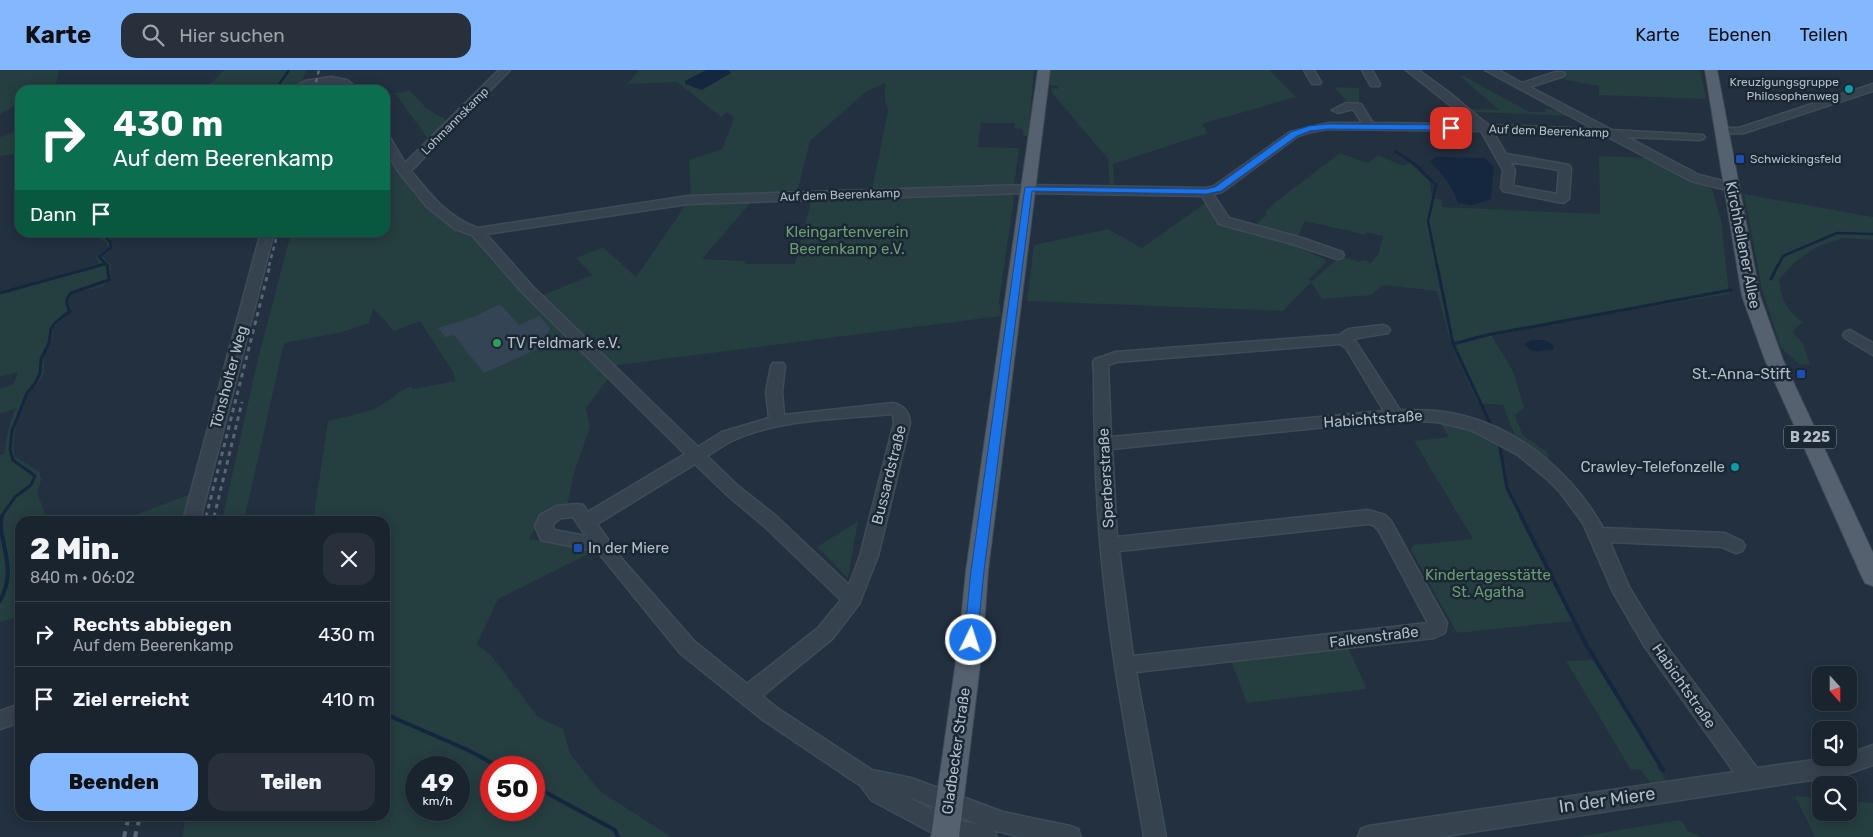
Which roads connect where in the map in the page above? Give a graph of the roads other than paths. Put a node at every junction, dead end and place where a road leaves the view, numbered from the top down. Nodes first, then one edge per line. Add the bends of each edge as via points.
1 (311, 70) edge
2 (505, 70) edge
3 (1044, 70) edge
4 (1308, 70) edge
5 (1367, 70) edge
6 (1411, 70) edge
7 (1490, 70) edge
8 (1711, 70) edge
9 (1560, 74) dead end
10 (1316, 82) dead end
11 (1375, 84) dead end
12 (306, 85) edge
13 (313, 85) edge
14 (349, 85) edge
15 (1522, 86) junction
16 (1873, 87) edge
17 (1338, 110) dead end
18 (1369, 126) junction
19 (1485, 128) junction
20 (1722, 131) junction
21 (1612, 134) junction
22 (1699, 137) dead end
23 (390, 147) edge
24 (1503, 157) junction
25 (404, 171) junction
26 (1731, 186) junction
27 (1028, 189) junction
28 (1206, 192) junction
29 (477, 232) junction
30 (267, 237) edge
31 (1337, 254) dead end
32 (1383, 330) dead end
33 (1850, 335) dead end
34 (1343, 339) junction
35 (1873, 350) edge
36 (778, 366) dead end
37 (1395, 415) junction
38 (777, 422) junction
39 (1102, 444) junction
40 (697, 456) junction
41 (192, 516) edge
42 (586, 522) junction
43 (1598, 535) junction
44 (1109, 545) junction
45 (601, 546) junction
46 (1736, 546) dead end
47 (1873, 577) edge
48 (852, 599) junction
49 (1125, 666) junction
50 (748, 697) junction
51 (15, 715) edge
52 (0, 720) edge
53 (1873, 755) edge
54 (1857, 761) edge
55 (1837, 766) edge
56 (1854, 766) edge
57 (1873, 768) edge
58 (868, 778) junction
59 (1751, 778) junction
60 (950, 801) junction
61 (945, 833) edge
62 (986, 837) edge
63 (1070, 837) edge
64 (1155, 837) edge
65 (1369, 837) edge

1 - 12 street
2 - 25 street, Lohmannskamp
3 - 27 main road, Gladbecker Straße
4 - 10 street
5 - 11 street
6 - 19 street
7 - 15 street
8 - 20 main road, Kirchhellener Allee / B 225
9 - 15 street
13 - 14 street via 334,80
15 - 21 street
16 - 20 street via 1740,132
17 - 18 street via 1357,106
18 - 19 street, Auf dem Beerenkamp
18 - 28 street, Auf dem Beerenkamp via 1328,126 1294,134 1218,189
19 - 21 street, Auf dem Beerenkamp
19 - 24 street
20 - 26 main road, Kirchhellener Allee / B 225
21 - 22 street, Auf dem Beerenkamp
21 - 26 street via 1695,178
23 - 25 street
24 - 24 street via 1509,170 1507,188 1563,199 1565,168
25 - 29 street via 431,204 460,226
26 - 47 main road, Kirchhellener Allee / B 225 via 1751,296 1768,344
27 - 28 street, Auf dem Beerenkamp
27 - 29 street, Auf dem Beerenkamp via 688,200
27 - 60 main road, Gladbecker Straße
28 - 31 street via 1224,221
29 - 40 street via 528,290
30 - 41 street, Tönsholter Weg
32 - 34 street, Sperberstraße via 1349,334
33 - 35 street
34 - 37 street via 1351,345
34 - 39 street, Sperberstraße via 1116,357 1100,362
36 - 38 street via 774,392
37 - 39 street, Habichtstraße
37 - 43 street, Habichtstraße via 1425,415 1465,421 1522,449 1570,490
38 - 40 street, Bussardstraße via 735,433
38 - 48 street, Bussardstraße via 893,408 902,416 865,572
39 - 44 street, Sperberstraße
40 - 42 street, Bussardstraße
40 - 48 street
42 - 45 street
42 - 45 street via 576,510 557,512 546,520 544,526 547,535
43 - 46 street via 1725,540
43 - 59 street, Habichtstraße via 1614,576 1639,621
44 - 49 street, Sperberstraße
44 - 49 street, Falkenstraße via 1368,517 1385,526 1438,622 1434,630
45 - 50 street via 687,647
48 - 50 street, Bussardstraße via 834,625
49 - 64 street, Sperberstraße
50 - 58 street via 803,738
51 - 52 street
53 - 54 street, In der Miere
55 - 59 street, In der Miere
56 - 57 street, In der Miere
58 - 60 street
58 - 61 street via 879,793
59 - 65 street, In der Miere
60 - 61 main road, Gladbecker Straße
60 - 63 street via 981,815
61 - 62 street

